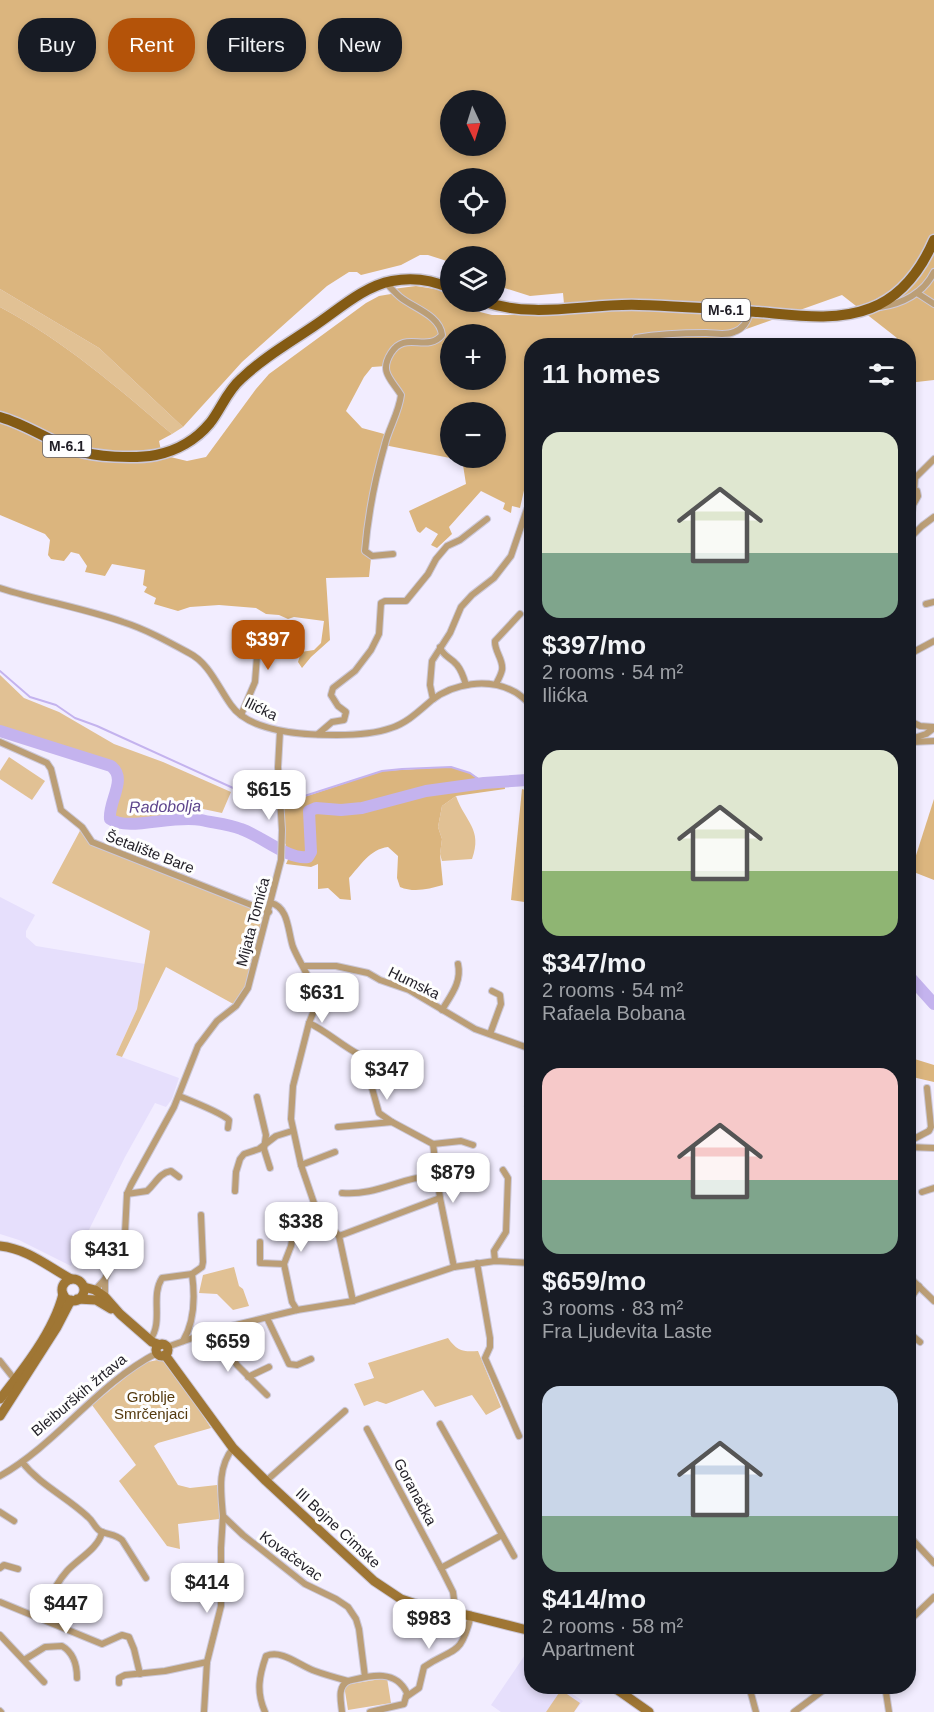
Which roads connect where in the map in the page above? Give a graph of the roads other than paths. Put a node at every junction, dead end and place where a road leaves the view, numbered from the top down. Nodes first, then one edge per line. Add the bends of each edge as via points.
1 (934, 240) edge
2 (934, 272) edge
3 (386, 282) junction
4 (440, 284) edge
5 (917, 293) junction
6 (934, 304) edge
7 (506, 307) edge
8 (870, 308) junction
9 (750, 312) junction
10 (636, 338) edge
11 (0, 417) edge
12 (934, 459) edge
13 (916, 477) edge
14 (524, 517) edge
15 (934, 517) edge
16 (487, 519) dead end
17 (916, 532) edge
18 (393, 554) dead end
19 (0, 588) edge
20 (934, 602) edge
21 (926, 604) dead end
22 (520, 614) dead end
23 (934, 641) edge
24 (440, 646) junction
25 (240, 651) dead end
26 (916, 651) edge
27 (496, 684) junction
28 (466, 685) junction
29 (433, 699) junction
30 (524, 699) edge
31 (241, 715) junction
32 (916, 724) edge
33 (934, 728) edge
34 (280, 731) junction
35 (318, 734) junction
36 (916, 738) edge
37 (916, 741) edge
38 (934, 741) edge
39 (0, 742) edge
40 (271, 903) junction
41 (268, 912) junction
42 (458, 964) dead end
43 (304, 966) junction
44 (492, 991) dead end
45 (442, 1010) junction
46 (309, 1023) junction
47 (490, 1034) junction
48 (524, 1046) edge
49 (360, 1055) dead end
50 (372, 1088) dead end
51 (927, 1088) dead end
52 (179, 1096) junction
53 (257, 1097) dead end
54 (392, 1122) junction
55 (338, 1127) dead end
56 (228, 1128) dead end
57 (292, 1131) junction
58 (916, 1138) edge
59 (265, 1144) junction
60 (433, 1144) junction
61 (473, 1144) dead end
62 (916, 1147) edge
63 (934, 1148) edge
64 (335, 1152) dead end
65 (301, 1165) junction
66 (270, 1168) dead end
67 (503, 1170) dead end
68 (436, 1176) junction
69 (179, 1177) dead end
70 (934, 1188) edge
71 (235, 1191) dead end
72 (922, 1192) dead end
73 (342, 1193) dead end
74 (127, 1194) junction
75 (440, 1198) junction
76 (201, 1215) dead end
77 (293, 1235) dead end
78 (339, 1236) junction
79 (260, 1242) dead end
80 (0, 1246) edge
81 (495, 1261) junction
82 (477, 1263) junction
83 (524, 1263) edge
84 (284, 1264) junction
85 (454, 1267) junction
86 (192, 1274) junction
87 (105, 1279) junction
88 (916, 1283) edge
89 (919, 1286) junction
90 (84, 1287) junction
91 (95, 1290) junction
92 (916, 1290) edge
93 (69, 1291) junction
94 (105, 1297) junction
95 (353, 1301) junction
96 (934, 1301) edge
97 (297, 1310) junction
98 (267, 1318) junction
99 (215, 1330) junction
100 (189, 1336) junction
101 (916, 1339) edge
102 (150, 1340) junction
103 (920, 1342) dead end
104 (166, 1348) junction
105 (311, 1359) dead end
106 (0, 1361) edge
107 (173, 1364) junction
108 (269, 1367) dead end
109 (248, 1377) junction
110 (15, 1380) junction
111 (267, 1395) dead end
112 (0, 1399) edge
113 (345, 1412) dead end
114 (0, 1416) edge
115 (441, 1424) dead end
116 (367, 1429) dead end
117 (519, 1436) dead end
118 (233, 1448) junction
119 (22, 1462) junction
120 (0, 1476) edge
121 (266, 1481) junction
122 (0, 1512) edge
123 (223, 1516) junction
124 (14, 1521) dead end
125 (102, 1532) junction
126 (502, 1535) junction
127 (916, 1544) edge
128 (514, 1556) dead end
129 (934, 1563) edge
130 (0, 1568) edge
131 (441, 1568) junction
132 (18, 1569) dead end
133 (146, 1578) dead end
134 (934, 1597) edge
135 (50, 1600) dead end
136 (0, 1602) edge
137 (456, 1614) junction
138 (916, 1614) edge
139 (471, 1616) junction
140 (524, 1629) edge
141 (0, 1635) edge
142 (24, 1660) junction
143 (207, 1662) junction
144 (140, 1674) junction
145 (365, 1677) junction
146 (78, 1678) dead end
147 (348, 1681) junction
148 (44, 1682) dead end
149 (119, 1683) dead end
150 (623, 1694) edge
151 (751, 1694) edge
152 (818, 1694) edge
153 (886, 1694) edge
154 (405, 1701) junction
155 (204, 1712) edge
156 (265, 1712) edge
157 (342, 1712) edge
158 (370, 1712) edge
159 (408, 1712) edge
160 (649, 1712) edge
161 (756, 1712) edge
162 (794, 1712) edge
163 (889, 1712) edge

1 - 8 main road, M-6.1 via 909,283
2 - 5 street
3 - 4 main road, M-6.1 via 428,280
3 - 11 main road, M-6.1 via 270,355 239,380 209,424 189,441 165,453 139,456 74,450
3 - 18 street via 436,322 442,334 431,342 400,343 386,362 386,372 401,395 378,467 364,551 372,556
5 - 6 street
5 - 8 street via 895,304
7 - 9 main road, M-6.1 via 535,310 629,304
8 - 9 main road, M-6.1 via 832,315
9 - 10 street via 747,322 736,332
12 - 13 street
14 - 24 street via 503,569 461,607
15 - 17 street
16 - 35 street via 447,546 406,601 381,603 379,634 371,650 355,671 333,688 331,695 346,716
19 - 31 street, Ilićka via 135,626 192,654 205,665
20 - 21 street
22 - 27 street via 495,641 503,668
23 - 26 street
24 - 28 street via 444,656 460,668
24 - 29 street via 432,661
25 - 31 street via 252,652 257,657 255,682
27 - 28 street, Ilićka
27 - 30 street, Ilićka
28 - 29 street, Ilićka
29 - 35 street, Ilićka via 392,728 371,733
31 - 34 street, Ilićka
32 - 33 street
33 - 36 street
34 - 35 street, Ilićka
34 - 40 street, Mijata Tomića via 281,860
37 - 38 street
39 - 41 street, Šetalište Bare via 47,763 61,810 82,826 92,842
40 - 41 street, Mijata Tomića
40 - 43 street via 286,919 294,950
41 - 52 street, Mijata Tomića via 248,988 236,1006 204,1036
42 - 45 street, Humska via 458,983
43 - 45 street, Humska via 336,966 368,973 409,990
43 - 46 street via 317,998
44 - 47 street via 500,995 501,1004
45 - 47 street, Humska
46 - 49 street
46 - 57 street via 293,1086
47 - 48 street, Humska
50 - 54 street via 379,1113
51 - 58 street via 931,1126
52 - 56 street via 225,1116
52 - 74 street, Mijata Tomića
53 - 59 street
54 - 55 street
54 - 60 street
57 - 59 street
57 - 65 street
59 - 66 street
59 - 71 street via 240,1159
60 - 61 street
60 - 68 street
62 - 63 street
64 - 65 street
65 - 78 street via 319,1213
67 - 81 street via 508,1178 506,1232 494,1251
68 - 73 street via 369,1192
68 - 75 street
69 - 74 street via 165,1172 147,1191
70 - 72 street
74 - 87 street, Mijata Tomića via 125,1233
75 - 78 street
75 - 85 street
76 - 86 street via 203,1262
77 - 84 street
78 - 95 street
79 - 84 street via 260,1263
80 - 93 street, III Bojne Cimske via 42,1260 58,1273
81 - 82 street, Bleiburških žrtava
81 - 83 street, Bleiburških žrtava
82 - 85 street, Bleiburških žrtava
82 - 117 street via 490,1338 485,1359
84 - 97 street
85 - 95 street, Bleiburških žrtava
86 - 100 street
86 - 102 street via 162,1278 157,1285 156,1329
87 - 91 street, Mijata Tomića
87 - 94 street, Mijata Tomića
88 - 89 street
89 - 92 street
89 - 96 street
90 - 91 street, III Bojne Cimske
90 - 93 street via 83,1293
90 - 93 street, III Bojne Cimske via 78,1280
91 - 94 street, III Bojne Cimske
93 - 104 street, III Bojne Cimske via 96,1300
93 - 110 street
93 - 114 street via 57,1327
94 - 102 street, III Bojne Cimske
95 - 97 street, Bleiburških žrtava
97 - 98 street, Bleiburških žrtava
98 - 99 street, Bleiburških žrtava
98 - 105 street via 289,1364
99 - 100 street, Bleiburških žrtava
99 - 109 street
100 - 104 street, Bleiburških žrtava
101 - 103 street
102 - 104 street, III Bojne Cimske
104 - 107 street, III Bojne Cimske
104 - 107 street
104 - 119 street, Bleiburških žrtava via 108,1387
106 - 110 street
107 - 118 street, III Bojne Cimske
108 - 109 street
109 - 111 street
110 - 112 street
113 - 121 street
115 - 126 street
116 - 131 street, Goranačka
118 - 121 street, III Bojne Cimske
118 - 123 street via 226,1456 221,1477
119 - 120 street, Bleiburških žrtava
119 - 125 street
121 - 137 street, III Bojne Cimske via 387,1591 401,1599
122 - 124 street
123 - 143 street via 221,1606
123 - 145 street, Kovačevac via 305,1584 348,1607 359,1629
125 - 133 street via 122,1540
125 - 135 street via 98,1542 67,1571
126 - 128 street
126 - 131 street
127 - 129 street
130 - 132 street via 4,1565
131 - 137 street, Goranačka via 453,1592
134 - 138 street
136 - 144 street via 102,1644 122,1635 129,1637
137 - 139 street, III Bojne Cimske
139 - 140 street, III Bojne Cimske
139 - 154 street via 460,1646 424,1667 419,1688
141 - 142 street
142 - 146 street via 45,1647 62,1646 72,1654
142 - 148 street
143 - 144 street
143 - 155 street
144 - 149 street via 124,1675
145 - 147 street
145 - 154 street via 382,1675 395,1679 405,1689
147 - 156 street via 272,1653 266,1656 259,1676
147 - 157 street via 341,1688
150 - 160 street
151 - 161 street
152 - 162 street
153 - 163 street
154 - 158 street
154 - 159 street

